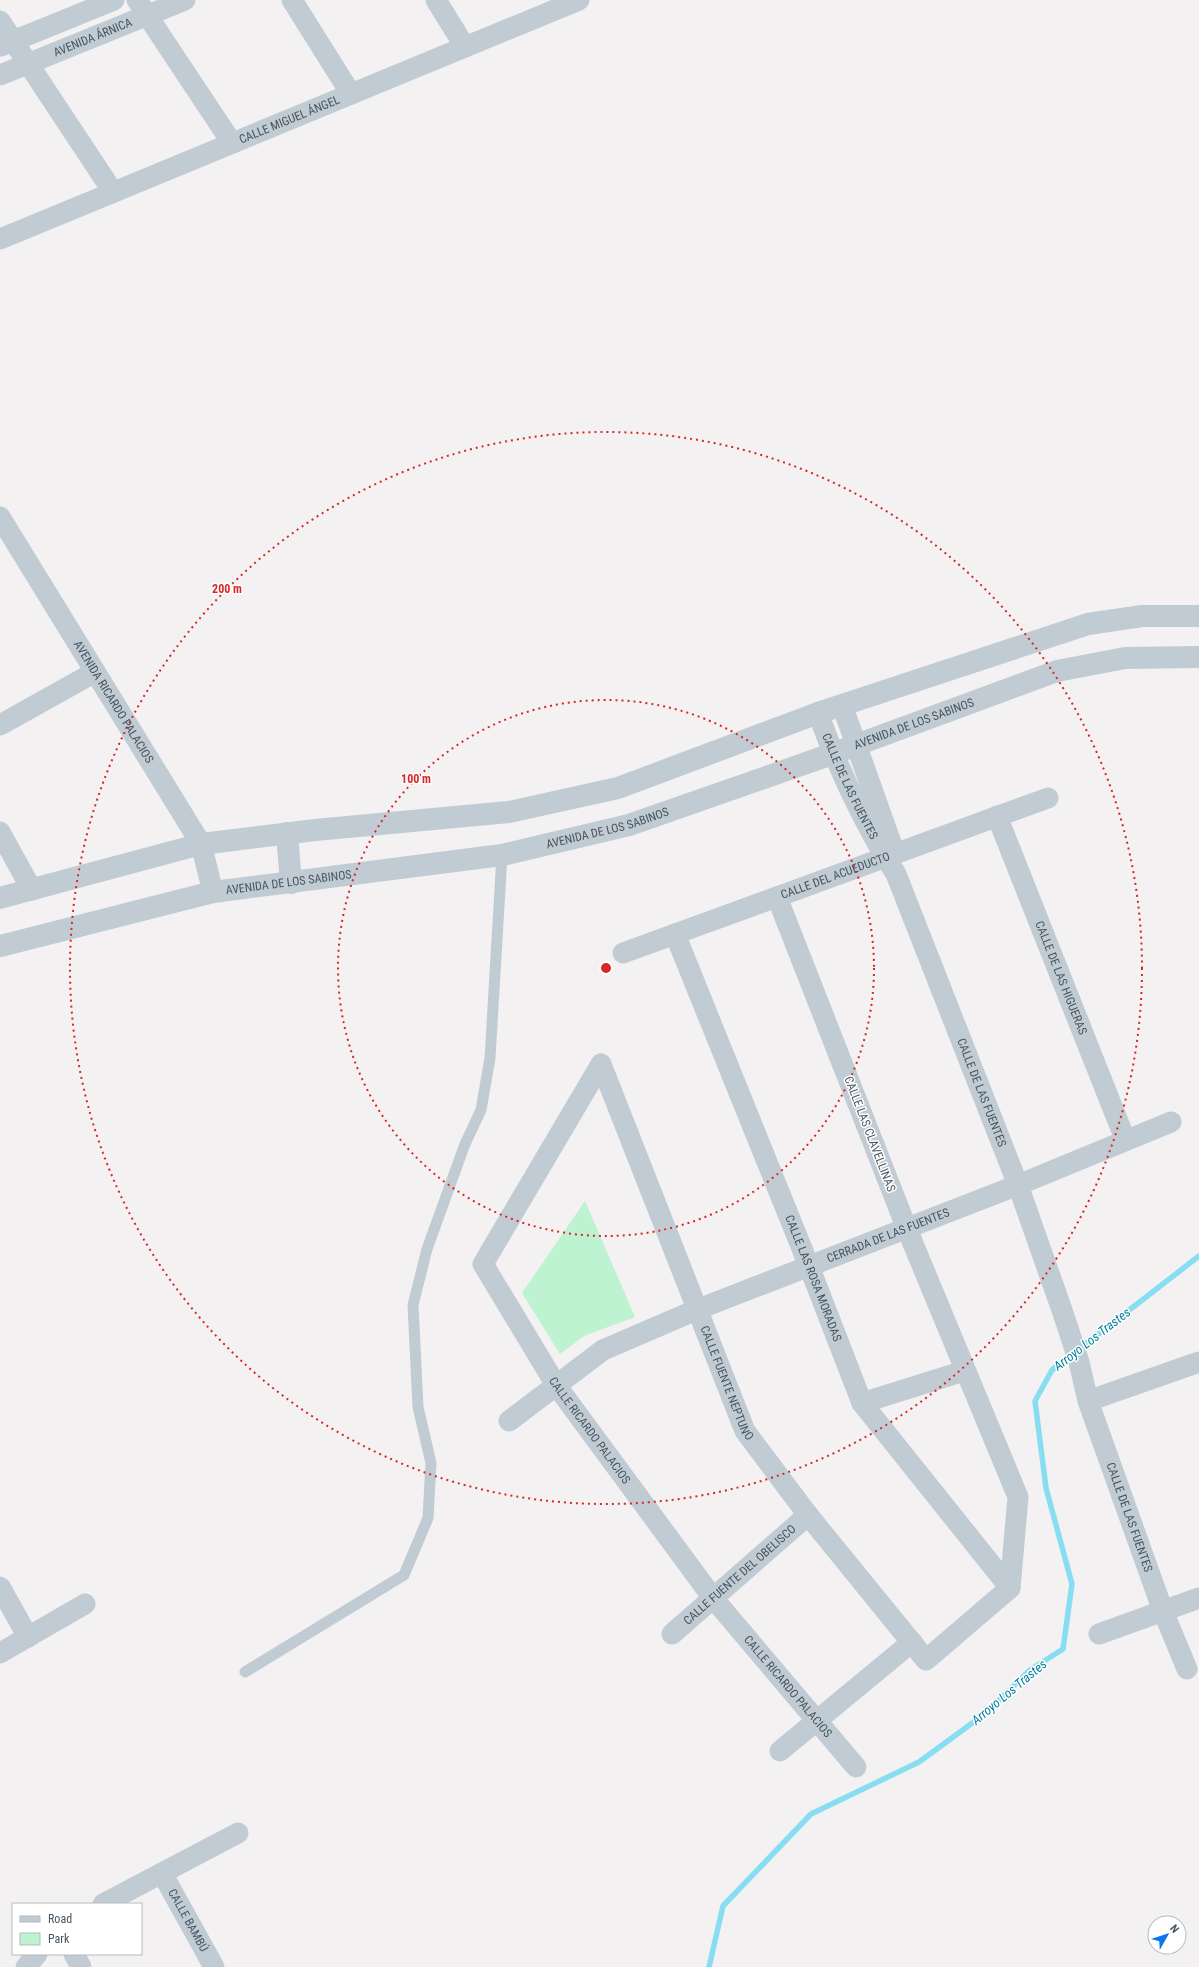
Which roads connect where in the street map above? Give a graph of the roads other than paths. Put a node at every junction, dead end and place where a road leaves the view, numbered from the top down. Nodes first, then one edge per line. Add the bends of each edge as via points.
1 (114, 0) edge
2 (185, 0) edge
3 (292, 0) edge
4 (436, 0) edge
5 (579, 0) edge
6 (142, 8) edge
7 (0, 20) edge
8 (7, 44) edge
9 (466, 47) junction
10 (28, 64) junction
11 (0, 75) edge
12 (351, 94) junction
13 (232, 143) junction
14 (113, 192) junction
15 (0, 239) edge
16 (0, 519) edge
17 (1199, 616) edge
18 (1199, 657) edge
19 (95, 672) junction
20 (842, 704) junction
21 (818, 713) junction
22 (0, 725) edge
23 (857, 744) junction
24 (832, 754) junction
25 (1048, 798) dead end
26 (997, 816) junction
27 (0, 832) edge
28 (287, 833) junction
29 (201, 844) junction
30 (502, 855) junction
31 (892, 862) junction
32 (291, 883) junction
33 (32, 890) junction
34 (213, 892) junction
35 (777, 897) junction
36 (0, 898) edge
37 (675, 934) junction
38 (0, 946) edge
39 (623, 953) dead end
40 (601, 1064) joint
41 (1171, 1122) dead end
42 (1125, 1139) junction
43 (1018, 1185) junction
44 (907, 1229) junction
45 (809, 1266) junction
46 (696, 1310) junction
47 (1199, 1362) edge
48 (964, 1371) junction
49 (556, 1386) junction
50 (1088, 1401) junction
51 (862, 1403) junction
52 (509, 1421) dead end
53 (808, 1515) junction
54 (0, 1587) edge
55 (1010, 1588) junction
56 (713, 1598) junction
57 (1199, 1598) edge
58 (85, 1604) dead end
59 (1163, 1611) junction
60 (672, 1634) dead end
61 (1099, 1634) dead end
62 (28, 1637) junction
63 (912, 1642) junction
64 (0, 1653) edge
65 (1187, 1669) dead end
66 (245, 1672) dead end
67 (815, 1720) junction
68 (780, 1751) dead end
69 (856, 1767) dead end
70 (238, 1833) dead end
71 (162, 1873) junction
72 (105, 1903) edge
73 (36, 1955) edge
74 (75, 1955) edge
75 (26, 1967) edge
76 (81, 1967) edge
77 (214, 1967) edge

1 - 8 street
2 - 6 street, AVENIDA ÁRNICA
3 - 12 street
4 - 9 street
5 - 9 street, CALLE MIGUEL ÁNGEL
6 - 10 street, AVENIDA ÁRNICA
6 - 13 street
7 - 8 street
8 - 10 street
9 - 12 street, CALLE MIGUEL ÁNGEL
10 - 11 street, AVENIDA ÁRNICA
10 - 14 street
12 - 13 street, CALLE MIGUEL ÁNGEL
13 - 14 street, CALLE MIGUEL ÁNGEL
14 - 15 street, CALLE MIGUEL ÁNGEL
16 - 19 street, AVENIDA RICARDO PALACIOS
17 - 20 street via 1142,616 1088,624
18 - 23 street, AVENIDA DE LOS SABINOS via 1125,658 1057,671
19 - 22 street
19 - 29 street, AVENIDA RICARDO PALACIOS
20 - 21 street
20 - 23 street, CALLE DE LAS FUENTES
21 - 24 street, CALLE DE LAS FUENTES
21 - 28 street via 618,788 509,812
23 - 24 street, AVENIDA DE LOS SABINOS
23 - 31 street, CALLE DE LAS FUENTES
24 - 30 street, AVENIDA DE LOS SABINOS via 629,825
24 - 31 street, CALLE DE LAS FUENTES
25 - 26 street, CALLE DEL ACUEDUCTO
26 - 31 street, CALLE DEL ACUEDUCTO
26 - 42 street, CALLE DE LAS HIGUERAS
27 - 33 street
28 - 29 street
28 - 32 street
29 - 33 street
29 - 34 street, AVENIDA RICARDO PALACIOS
30 - 32 street, AVENIDA DE LOS SABINOS
30 - 66 lane via 490,1058 481,1110 465,1144 427,1248 412,1305 418,1406 431,1463 428,1518 404,1575
31 - 35 street, CALLE DEL ACUEDUCTO
31 - 43 street, CALLE DE LAS FUENTES
32 - 34 street, AVENIDA DE LOS SABINOS
33 - 36 street
34 - 38 street, AVENIDA DE LOS SABINOS
35 - 37 street, CALLE DEL ACUEDUCTO
35 - 44 street, CALLE LAS CLAVELLINAS
37 - 39 street, CALLE DEL ACUEDUCTO
37 - 45 street, CALLE LAS ROSA MORADAS
40 - 46 street, CALLE FUENTE NEPTUNO
40 - 49 street, CALLE RICARDO PALACIOS via 483,1264
41 - 42 street, CERRADA DE LAS FUENTES
42 - 43 street, CERRADA DE LAS FUENTES
43 - 44 street, CERRADA DE LAS FUENTES
43 - 50 street, CALLE DE LAS FUENTES via 1079,1362
44 - 45 street, CERRADA DE LAS FUENTES
44 - 48 street, CALLE LAS CLAVELLINAS
45 - 46 street, CERRADA DE LAS FUENTES
45 - 51 street, CALLE LAS ROSA MORADAS
46 - 49 street, CERRADA DE LAS FUENTES via 603,1350
46 - 53 street, CALLE FUENTE NEPTUNO via 745,1431
47 - 50 street
48 - 51 street
48 - 55 street, CALLE LAS CLAVELLINAS via 1018,1498
49 - 52 street, CERRADA DE LAS FUENTES
49 - 56 street, CALLE RICARDO PALACIOS
50 - 59 street, CALLE DE LAS FUENTES
51 - 55 street, CALLE LAS ROSA MORADAS
53 - 56 street, CALLE FUENTE DEL OBELISCO
53 - 63 street, CALLE FUENTE NEPTUNO
54 - 62 street
55 - 63 street, CALLE FUENTE NEPTUNO via 926,1660
56 - 60 street, CALLE FUENTE DEL OBELISCO
56 - 67 street, CALLE RICARDO PALACIOS
57 - 59 street
58 - 62 street
59 - 61 street
59 - 65 street, CALLE DE LAS FUENTES
62 - 64 street
63 - 67 street
67 - 68 street
67 - 69 street, CALLE RICARDO PALACIOS
70 - 71 street
71 - 72 street
71 - 77 street, CALLE BAMBÚ
73 - 75 street
74 - 76 street

